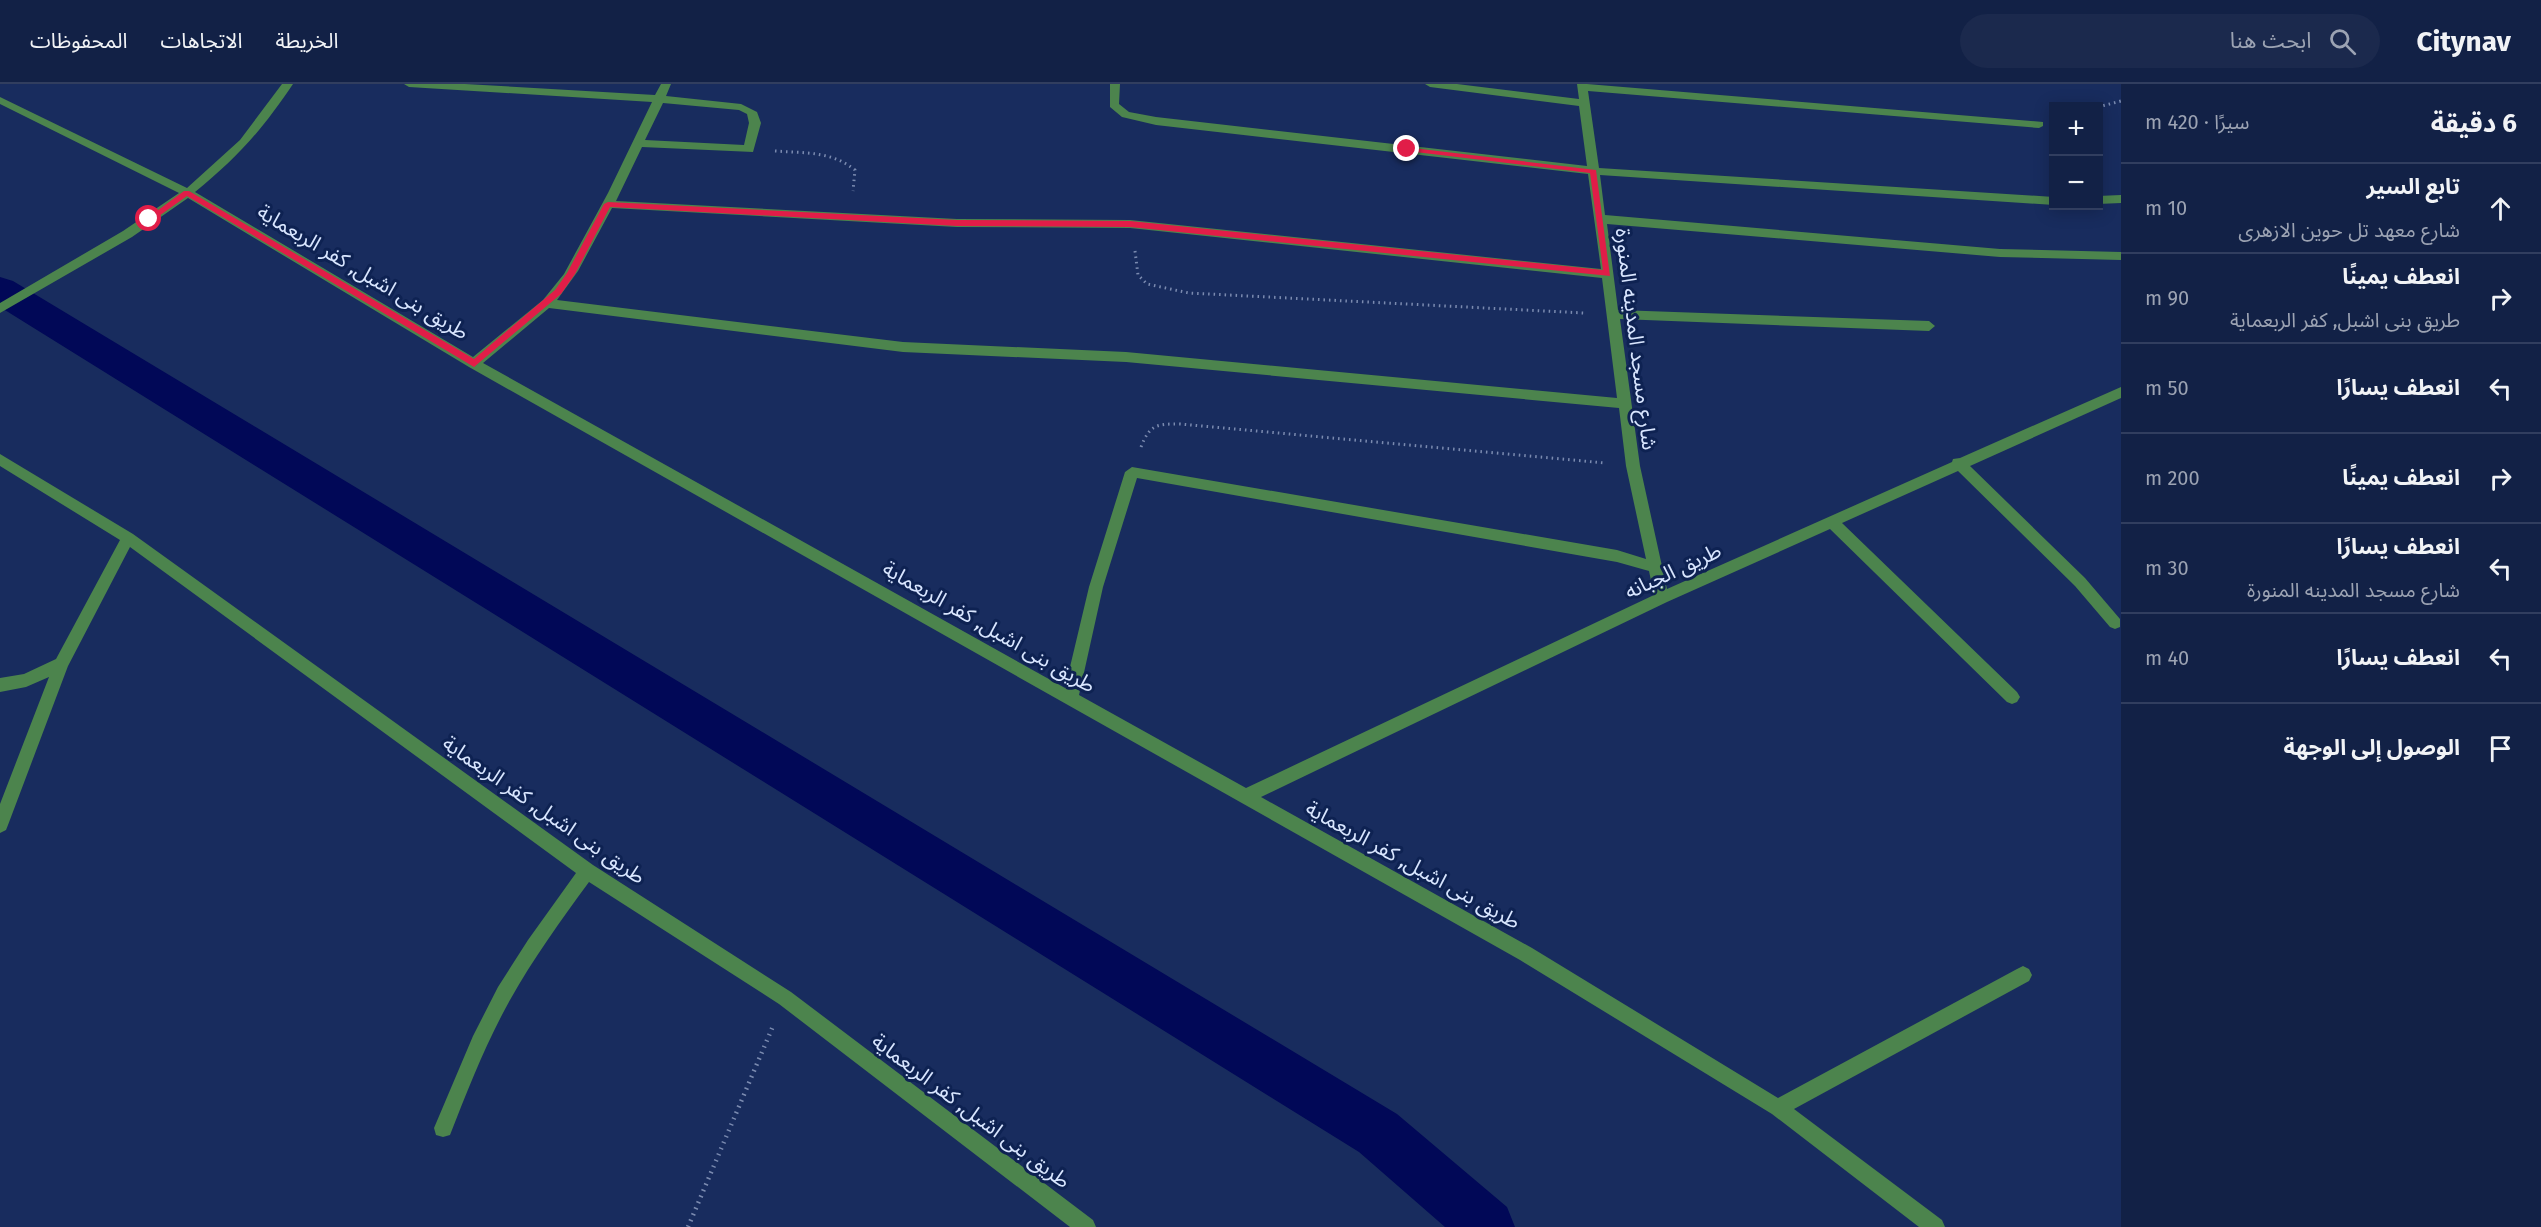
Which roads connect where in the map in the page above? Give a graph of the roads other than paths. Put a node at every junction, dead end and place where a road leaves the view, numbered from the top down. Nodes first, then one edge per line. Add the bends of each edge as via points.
1 (288, 84) edge
2 (409, 84) edge
3 (666, 84) edge
4 (1115, 84) edge
5 (1430, 84) edge
6 (1582, 85) edge
7 (659, 99) junction
8 (0, 100) edge
9 (1585, 103) junction
10 (2039, 124) dead end
11 (638, 143) junction
12 (1594, 171) junction
13 (186, 192) junction
14 (2121, 199) edge
15 (2103, 200) edge
16 (2049, 201) edge
17 (608, 204) junction
18 (1600, 219) junction
19 (2121, 256) edge
20 (1608, 274) junction
21 (547, 303) junction
22 (0, 309) edge
23 (1611, 314) junction
24 (1929, 326) dead end
25 (474, 363) junction
26 (2121, 392) edge
27 (1625, 404) junction
28 (0, 459) edge
29 (1958, 463) junction
30 (1832, 522) junction
31 (128, 538) junction
32 (1655, 567) junction
33 (1662, 598) junction
34 (2115, 623) dead end
35 (61, 664) junction
36 (0, 685) edge
37 (2012, 697) dead end
38 (1070, 699) junction
39 (1246, 796) junction
40 (0, 825) edge
41 (587, 871) junction
42 (2023, 975) dead end
43 (1778, 1108) junction
44 (443, 1128) dead end
45 (1086, 1227) edge
46 (1935, 1227) edge

1 - 13 street via 246,141
2 - 7 street
3 - 7 street
4 - 12 street via 1114,105 1126,115 1156,121
5 - 9 street
6 - 9 street, شارع مسجد المدينه المنورة
6 - 10 street
7 - 11 street
7 - 11 street via 741,107 752,112 755,123 749,149
8 - 13 street, طريق بنى اشبل, كفر الربعماية
9 - 12 street, شارع مسجد المدينه المنورة
11 - 17 street
12 - 16 street
12 - 18 street, شارع مسجد المدينه المنورة
13 - 22 street via 149,219
13 - 25 street, طريق بنى اشبل, كفر الربعماية
14 - 15 street
17 - 20 street via 957,223 1130,224
17 - 21 street via 571,274
18 - 19 street via 2000,253
18 - 20 street, شارع مسجد المدينه المنورة
20 - 23 street, شارع مسجد المدينه المنورة
21 - 25 street
21 - 27 street via 903,347 1126,357
23 - 24 street
23 - 27 street, شارع مسجد المدينه المنورة
25 - 38 street, طريق بنى اشبل, كفر الربعماية
26 - 29 street, طريق الجبانه
27 - 32 street, شارع مسجد المدينه المنورة via 1633,466
28 - 31 street, طريق بنى اشبل, كفر الربعماية
29 - 30 street, طريق الجبانه
29 - 34 street via 2080,582
30 - 33 street, طريق الجبانه
30 - 37 street
31 - 35 street
31 - 41 street, طريق بنى اشبل, كفر الربعماية
32 - 33 street, شارع مسجد المدينه المنورة
32 - 38 street via 1617,556 1132,472 1096,587
33 - 39 street, طريق الجبانه
35 - 36 street via 26,680
35 - 40 street
38 - 39 street, طريق بنى اشبل, كفر الربعماية
39 - 43 street, طريق بنى اشبل, كفر الربعماية via 1526,954
41 - 44 street via 543,930 503,995
41 - 45 street, طريق بنى اشبل, كفر الربعماية via 785,998
42 - 43 street
43 - 46 street, طريق بنى اشبل, كفر الربعماية

